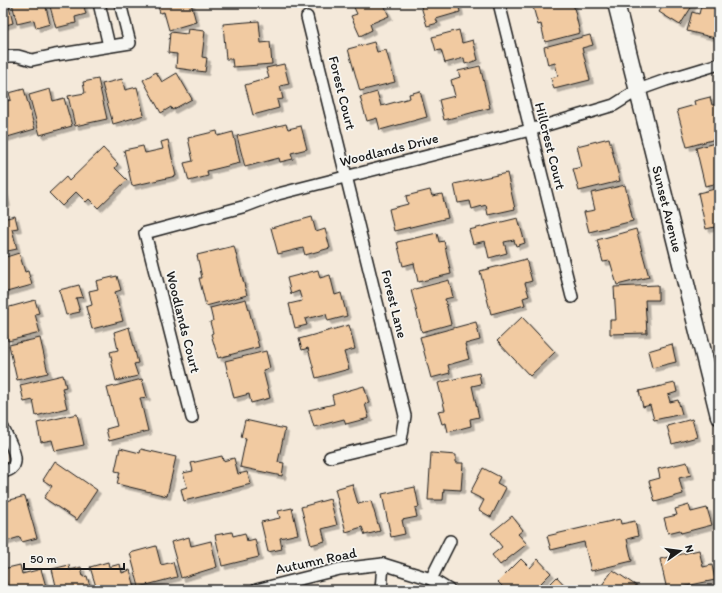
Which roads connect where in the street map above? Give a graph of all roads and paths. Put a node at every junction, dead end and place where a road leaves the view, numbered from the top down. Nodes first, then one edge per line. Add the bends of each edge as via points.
1 (99, 3) edge
2 (120, 3) edge
3 (499, 3) edge
4 (616, 3) edge
5 (307, 17) dead end
6 (109, 46) junction
7 (3, 56) edge
8 (719, 64) edge
9 (638, 90) junction
10 (530, 130) junction
11 (347, 176) junction
12 (145, 233) joint
13 (572, 297) dead end
14 (719, 416) edge
15 (192, 418) dead end
16 (3, 428) edge
17 (330, 457) dead end
18 (3, 472) edge
19 (450, 541) dead end
20 (383, 564) junction
21 (431, 579) junction
22 (256, 590) edge
23 (381, 590) edge
24 (449, 590) edge

1 - 6 street
2 - 6 street via 130,43
3 - 10 street, Hillcrest Court
4 - 9 main road, Sunset Avenue
5 - 11 street, Forest Court
6 - 7 street via 32,60 18,56
8 - 9 street, Woodlands Drive
9 - 10 street, Woodlands Drive via 614,105
9 - 14 main road, Sunset Avenue
10 - 11 street, Woodlands Drive
10 - 13 street, Hillcrest Court
11 - 12 street, Woodlands Drive
11 - 17 street, Forest Lane via 406,416 401,440
12 - 15 street, Woodlands Court
16 - 18 street via 16,461 14,468
19 - 21 street
20 - 21 street, Autumn Road
20 - 22 street, Autumn Road via 340,569
20 - 23 street
21 - 24 street, Autumn Road

